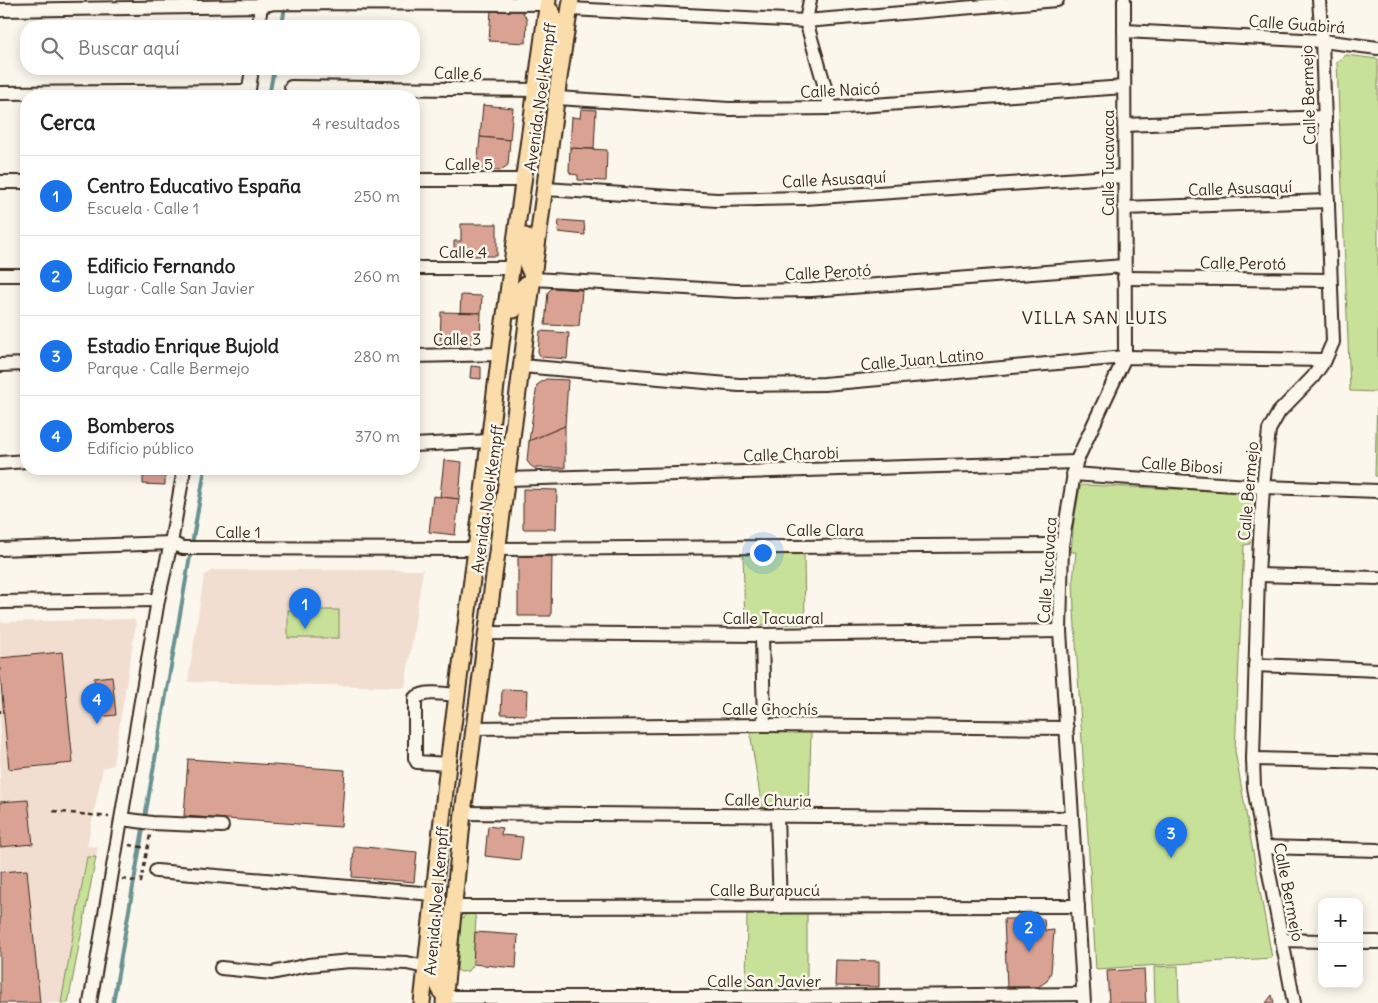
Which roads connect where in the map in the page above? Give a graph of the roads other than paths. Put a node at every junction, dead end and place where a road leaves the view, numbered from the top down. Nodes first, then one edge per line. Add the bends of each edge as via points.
1 (810, 0) edge
2 (1057, 0) edge
3 (1124, 0) edge
4 (1319, 0) edge
5 (548, 1) edge
6 (262, 3) edge
7 (570, 5) edge
8 (0, 10) edge
9 (259, 20) edge
10 (806, 21) junction
11 (1124, 31) junction
12 (1322, 41) junction
13 (1378, 48) edge
14 (251, 75) edge
15 (559, 78) junction
16 (291, 87) dead end
17 (1124, 88) junction
18 (249, 90) edge
19 (535, 90) junction
20 (0, 93) edge
21 (20, 93) edge
22 (557, 98) junction
23 (831, 108) junction
24 (1324, 116) junction
25 (1124, 125) junction
26 (1124, 176) junction
27 (420, 180) edge
28 (0, 182) edge
29 (20, 182) edge
30 (523, 187) junction
31 (545, 189) junction
32 (1328, 201) junction
33 (1124, 208) junction
34 (420, 268) edge
35 (512, 268) junction
36 (1124, 272) junction
37 (0, 275) edge
38 (20, 275) edge
39 (534, 279) junction
40 (1330, 280) junction
41 (501, 349) junction
42 (420, 356) edge
43 (1125, 357) junction
44 (1324, 360) junction
45 (0, 364) edge
46 (20, 364) edge
47 (522, 366) junction
48 (489, 441) junction
49 (420, 445) edge
50 (20, 461) edge
51 (0, 463) edge
52 (1075, 468) junction
53 (183, 475) edge
54 (507, 483) junction
55 (1263, 487) junction
56 (1378, 491) edge
57 (177, 545) junction
58 (1062, 545) junction
59 (0, 549) edge
60 (476, 549) junction
61 (498, 549) junction
62 (1258, 575) junction
63 (1378, 578) edge
64 (158, 600) junction
65 (0, 602) edge
66 (488, 628) junction
67 (1060, 631) junction
68 (762, 635) junction
69 (1256, 665) junction
70 (1378, 670) edge
71 (457, 695) junction
72 (764, 725) junction
73 (474, 728) junction
74 (1066, 728) junction
75 (1253, 759) junction
76 (1378, 762) edge
77 (448, 764) junction
78 (463, 813) junction
79 (777, 816) junction
80 (1072, 818) junction
81 (128, 820) junction
82 (222, 826) dead end
83 (440, 837) junction
84 (1264, 847) junction
85 (1378, 850) edge
86 (150, 870) road end
87 (433, 894) junction
88 (453, 901) junction
89 (1078, 906) junction
90 (780, 907) junction
91 (430, 922) junction
92 (1281, 940) junction
93 (1318, 941) edge
94 (1363, 942) edge
95 (1378, 942) edge
96 (425, 967) junction
97 (221, 968) dead end
98 (1084, 999) edge
99 (444, 1000) edge
100 (786, 1000) edge
101 (90, 1003) edge
102 (422, 1003) edge
103 (1294, 1003) edge

1 - 10 street
2 - 10 street
3 - 11 street, Calle Tucavaca
4 - 12 street, Calle Bermejo
5 - 6 street
5 - 15 main road via 554,17 554,54
5 - 19 main road, Avenida Noel Kempff
6 - 8 street
6 - 9 street
7 - 10 street
7 - 15 main road, Avenida Noel Kempff
10 - 23 street
11 - 12 street, Calle Guabirá
11 - 17 street, Calle Tucavaca
12 - 13 street, Calle Guabirá
12 - 24 street, Calle Bermejo
14 - 18 street
15 - 22 main road, Avenida Noel Kempff
16 - 19 street, Calle 6
17 - 23 street, Calle Naicó
17 - 25 street, Calle Tucavaca
19 - 30 main road, Avenida Noel Kempff
20 - 21 street
22 - 23 street, Calle Naicó via 729,109
22 - 31 main road, Avenida Noel Kempff
24 - 25 street
24 - 32 street, Calle Bermejo
25 - 26 street, Calle Tucavaca
26 - 31 street, Calle Asusaquí via 805,198 718,200
26 - 33 street, Calle Tucavaca
27 - 30 street, Calle 5
28 - 29 street
30 - 35 main road, Avenida Noel Kempff
30 - 39 main road via 527,207 523,254
31 - 39 main road, Avenida Noel Kempff
32 - 33 street, Calle Asusaquí
32 - 40 street, Calle Bermejo
33 - 36 street, Calle Tucavaca
34 - 35 street, Calle 4
35 - 41 main road, Avenida Noel Kempff
36 - 39 street, Calle Perotó via 812,290 737,291
36 - 40 street, Calle Perotó
36 - 43 street, Calle Tucavaca
37 - 38 street
39 - 41 main road via 526,283 519,293
39 - 47 main road, Avenida Noel Kempff
40 - 44 street, Calle Bermejo via 1333,342
41 - 42 street, Calle 3
41 - 48 main road, Avenida Noel Kempff
43 - 44 street, Calle Juan Latino
43 - 47 street, Calle Juan Latino via 824,384 739,385
43 - 52 street, Calle Tucavaca
44 - 55 street, Calle Bermejo via 1313,377 1279,412 1269,430
45 - 46 street
47 - 54 main road, Avenida Noel Kempff
48 - 49 street
48 - 60 main road, Avenida Noel Kempff
50 - 51 street
52 - 54 street, Calle Charobi
52 - 55 street, Calle Bibosi
52 - 58 street, Calle Tucavaca
53 - 57 street
54 - 60 main road via 487,536
54 - 61 main road, Avenida Noel Kempff
55 - 56 street, Calle Bibosi
55 - 62 street, Calle Bermejo
57 - 59 street, Calle 1
57 - 60 street, Calle 1 via 206,548
57 - 64 street
58 - 61 street, Calle Clara
58 - 67 street, Calle Tucavaca
60 - 66 main road via 486,575
60 - 71 main road, Avenida Noel Kempff
61 - 66 main road, Avenida Noel Kempff
62 - 63 street
62 - 69 street, Calle Bermejo
64 - 65 street
64 - 81 street
66 - 68 street, Calle Tacuaral
66 - 73 main road, Avenida Noel Kempff
67 - 68 street, Calle Tacuaral
67 - 74 street, Calle Tucavaca
68 - 72 street
69 - 70 street
69 - 75 street, Calle Bermejo
71 - 77 main road, Avenida Noel Kempff
71 - 77 street via 436,693 415,698 414,758 418,762
72 - 73 street, Calle Chochís
72 - 74 street, Calle Chochís
73 - 78 main road, Avenida Noel Kempff
74 - 80 street, Calle Tucavaca
75 - 76 street
75 - 84 street, Calle Bermejo
77 - 78 main road via 451,809
77 - 83 main road, Avenida Noel Kempff
78 - 79 street, Calle Churia
78 - 88 main road, Avenida Noel Kempff
79 - 80 street, Calle Churia
79 - 90 street
80 - 89 street, Calle Tucavaca
81 - 82 street
81 - 101 street
83 - 87 main road, Avenida Noel Kempff
83 - 88 main road via 449,839 451,843
84 - 85 street
84 - 92 street, Calle Bermejo
86 - 87 street
87 - 91 main road, Avenida Noel Kempff
88 - 90 street, Calle Burapucú
88 - 99 main road, Avenida Noel Kempff
89 - 90 street, Calle Burapucú
89 - 98 street, Calle Tucavaca
91 - 96 main road, Avenida Noel Kempff
91 - 99 main road via 435,979
92 - 93 street
92 - 103 street, Calle Bermejo
94 - 95 street
96 - 97 street via 407,963 350,961 272,973
96 - 102 main road, Avenida Noel Kempff
98 - 100 street, Calle San Javier
99 - 100 street, Calle San Javier

